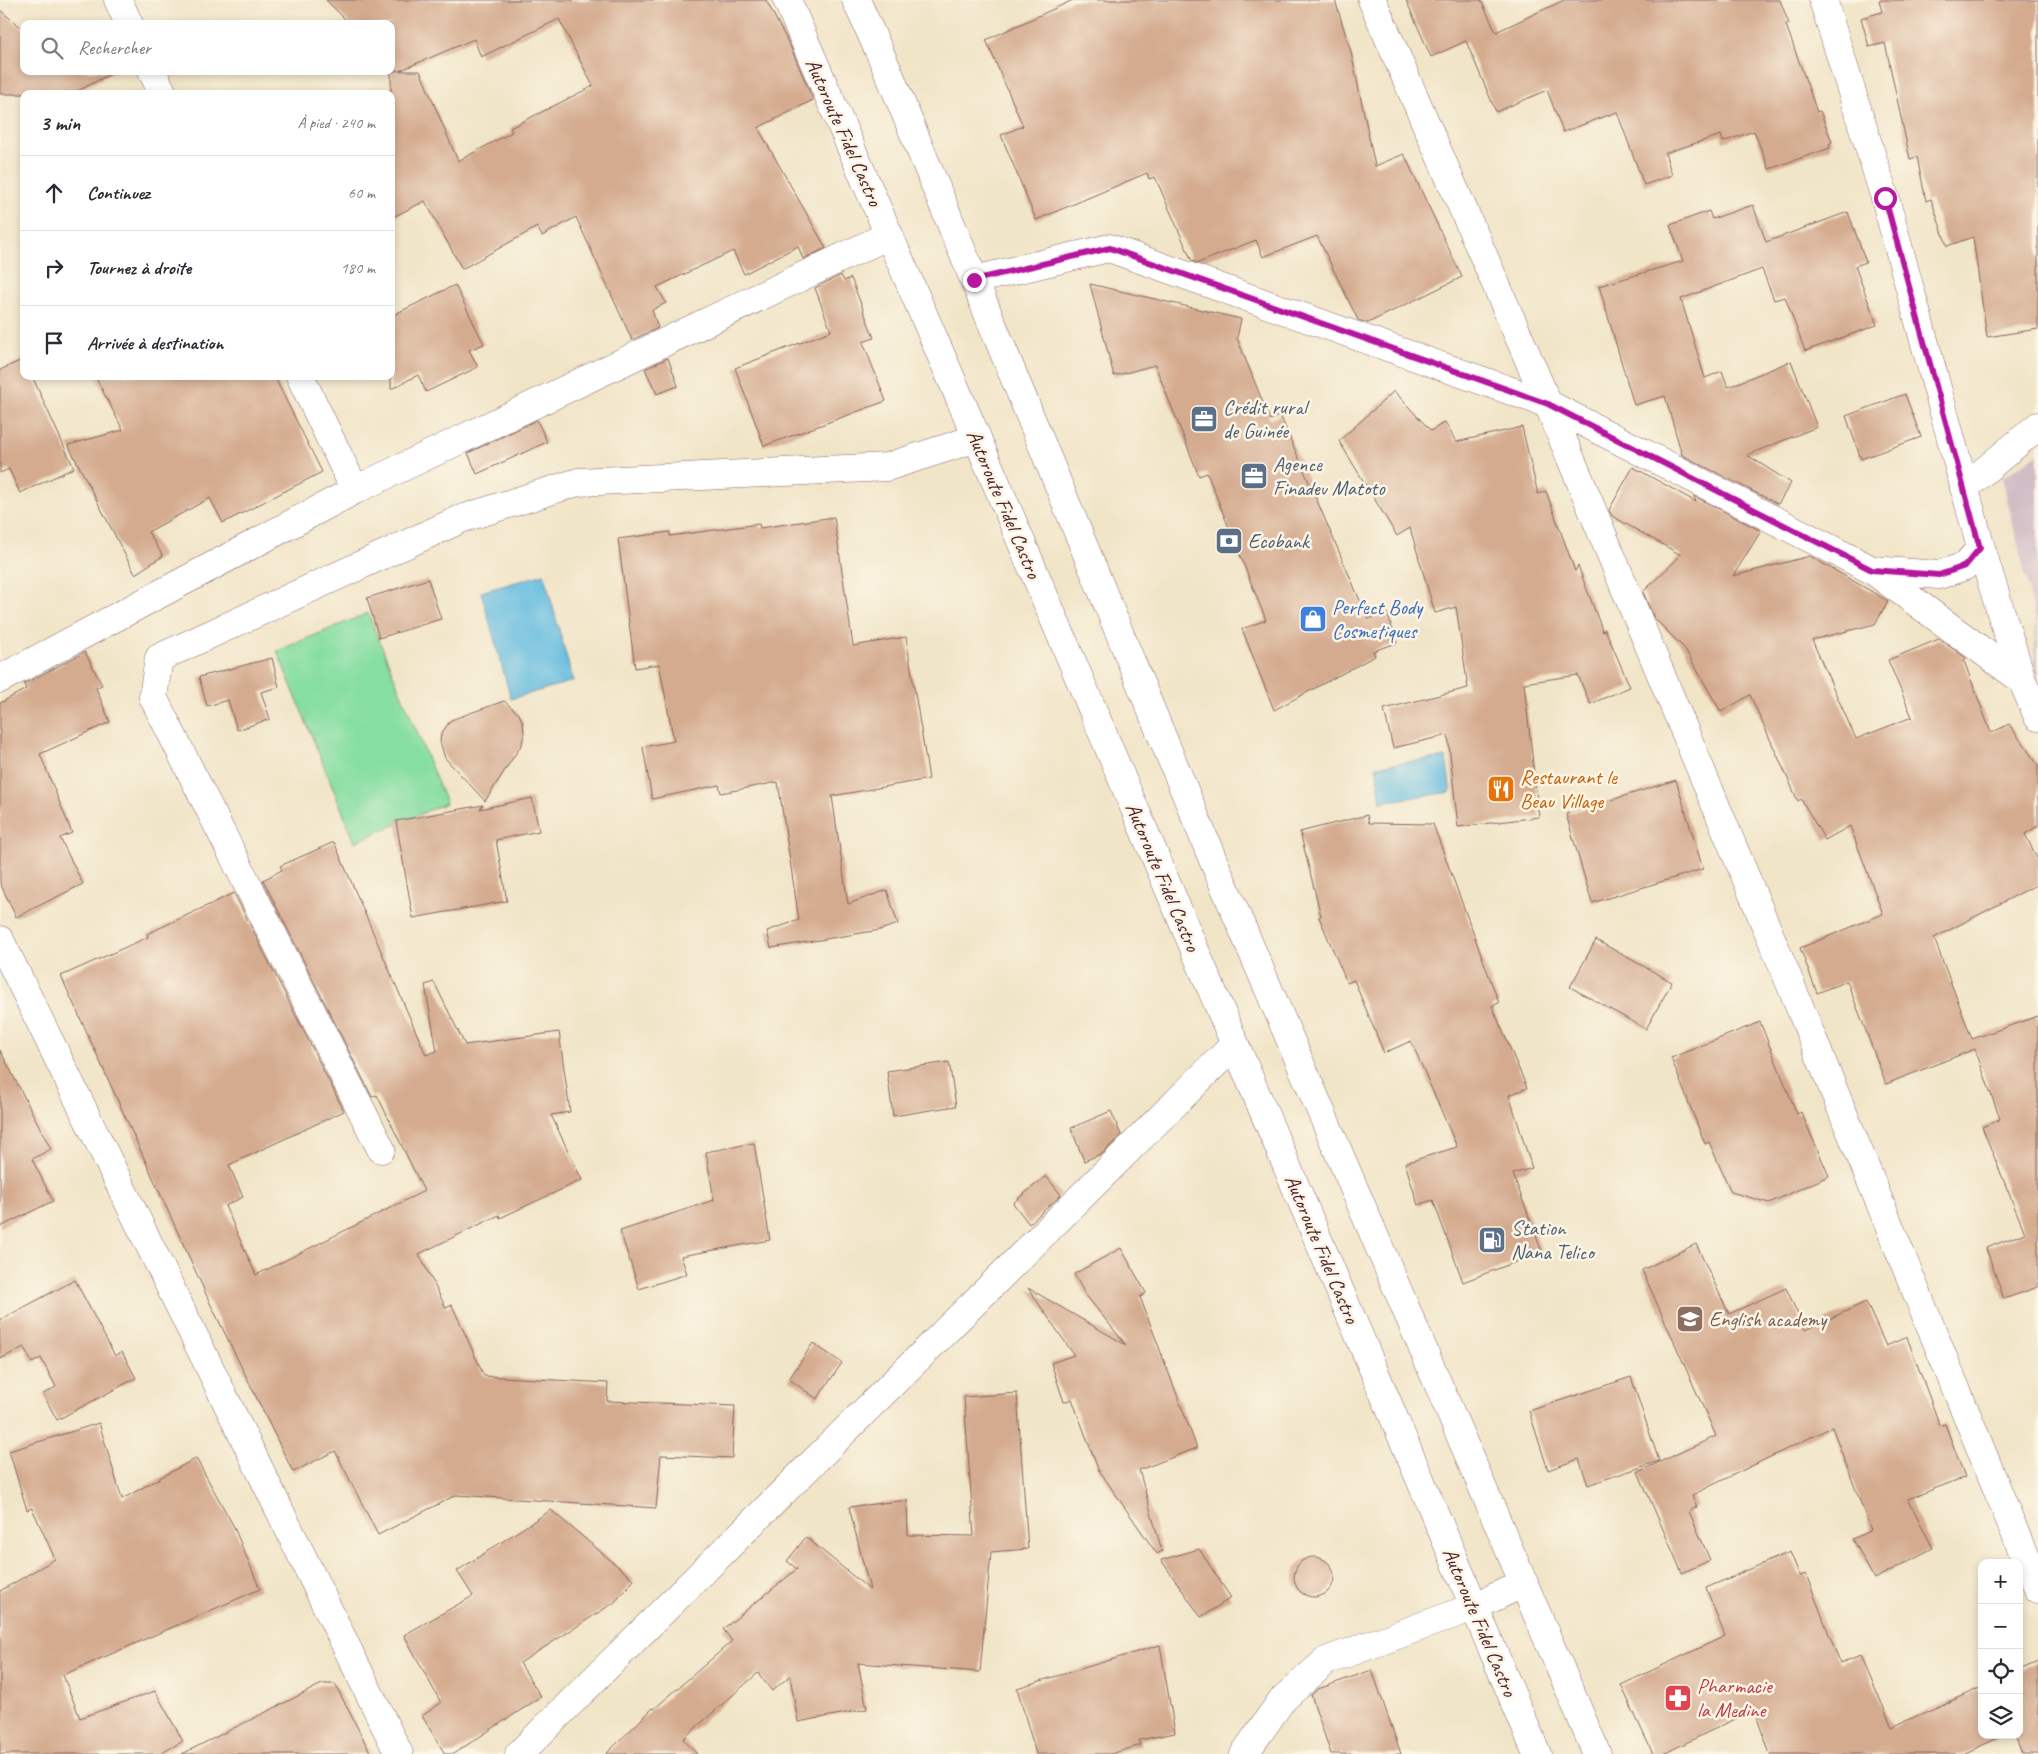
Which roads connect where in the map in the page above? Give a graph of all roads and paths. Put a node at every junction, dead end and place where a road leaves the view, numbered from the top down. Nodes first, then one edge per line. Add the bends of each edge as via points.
1 (118, 0) edge
2 (787, 0) edge
3 (856, 0) edge
4 (1372, 0) edge
5 (1823, 0) edge
6 (127, 20) edge
7 (154, 75) edge
8 (161, 90) edge
9 (889, 235) junction
10 (974, 280) junction
11 (302, 380) edge
12 (1548, 404) junction
13 (2038, 426) edge
14 (977, 438) junction
15 (1964, 488) junction
16 (355, 490) junction
17 (1980, 548) junction
18 (1872, 570) junction
19 (0, 679) edge
20 (2022, 680) junction
21 (2038, 717) edge
22 (0, 940) edge
23 (1235, 1044) junction
24 (381, 1149) dead end
25 (1524, 1583) junction
26 (2038, 1589) edge
27 (1474, 1607) junction
28 (399, 1754) edge
29 (519, 1754) edge
30 (1244, 1754) edge
31 (1537, 1754) edge
32 (1598, 1754) edge

1 - 6 main road
2 - 9 main road, Autoroute Fidel Castro
3 - 10 main road
4 - 12 main road
5 - 15 main road via 1885,198
7 - 8 main road
9 - 14 main road, Autoroute Fidel Castro
9 - 16 main road
10 - 12 main road via 1110,248
10 - 25 main road via 1209,851
11 - 16 main road
12 - 18 main road
12 - 26 main road
13 - 15 main road
14 - 23 main road, Autoroute Fidel Castro
14 - 24 main road via 887,467 578,482 461,519 159,658 153,697
15 - 17 main road
16 - 19 main road
17 - 18 main road via 1965,566 1939,575
17 - 20 main road
18 - 20 main road
20 - 21 main road
22 - 28 main road
23 - 27 main road, Autoroute Fidel Castro
23 - 29 main road
25 - 27 main road
25 - 32 main road
27 - 30 main road via 1326,1661 1282,1700
27 - 31 main road, Autoroute Fidel Castro

